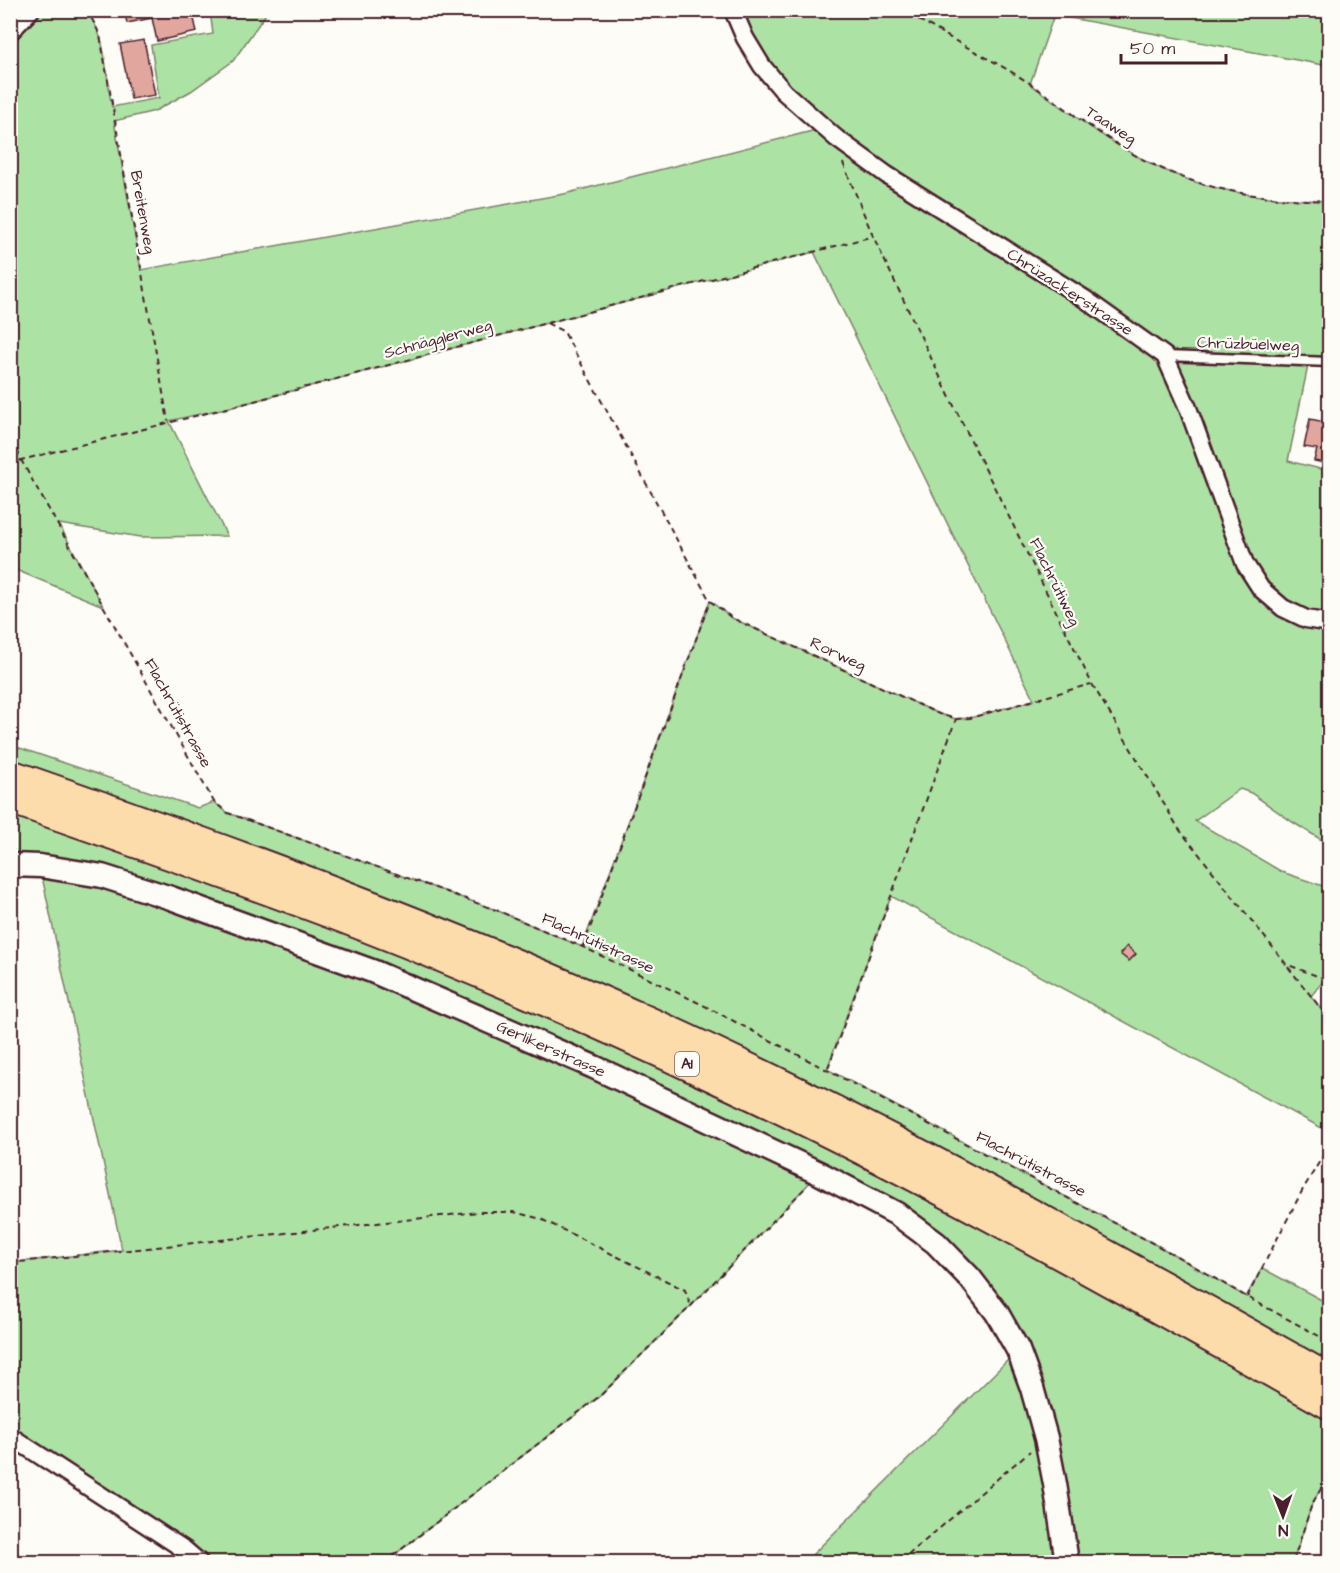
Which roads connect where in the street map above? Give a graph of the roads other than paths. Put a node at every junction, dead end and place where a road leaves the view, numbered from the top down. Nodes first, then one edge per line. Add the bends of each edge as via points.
1 (31, 10) edge
2 (733, 10) edge
3 (10, 32) edge
4 (1165, 356) junction
5 (1329, 362) edge
6 (1329, 623) edge
7 (10, 776) edge
8 (10, 798) edge
9 (10, 865) edge
10 (1329, 1380) edge
11 (1329, 1404) edge
12 (14, 1439) edge
13 (199, 1563) edge
14 (1066, 1563) edge

1 - 3 street
2 - 4 street, Chrüzackerstrasse via 762,66 784,92 836,138
4 - 5 lane, Chrüzbüelweg
4 - 6 street via 1245,564 1261,589 1282,608 1306,619
7 - 10 highway, A1 via 381,909 660,1027 968,1180
8 - 11 highway, A1 via 366,926 643,1043 903,1170
9 - 14 street, Gerlikerstrasse via 102,876 372,971 594,1067 897,1214 936,1243 970,1278 997,1313 1020,1356 1046,1438
12 - 13 street

